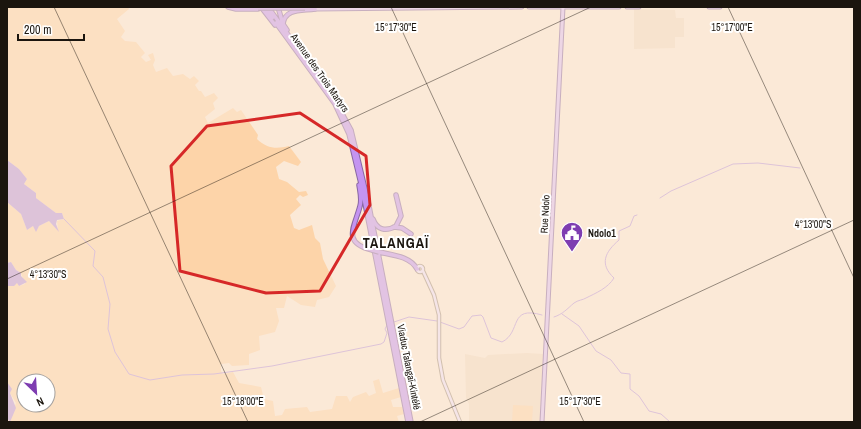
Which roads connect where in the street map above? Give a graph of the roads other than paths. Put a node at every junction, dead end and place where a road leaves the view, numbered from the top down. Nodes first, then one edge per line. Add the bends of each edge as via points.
1 (228, 7) edge
2 (232, 7) edge
3 (265, 7) edge
4 (268, 7) edge
5 (278, 7) edge
6 (522, 7) edge
7 (529, 7) edge
8 (563, 7) edge
9 (596, 7) edge
10 (620, 7) edge
11 (627, 7) edge
12 (639, 7) edge
13 (710, 7) edge
14 (720, 7) edge
15 (259, 8) edge
16 (305, 8) edge
17 (315, 8) edge
18 (283, 24) junction
19 (287, 39) junction
20 (307, 62) junction
21 (358, 170) junction
22 (396, 195) dead end
23 (369, 206) junction
24 (394, 227) junction
25 (412, 234) dead end
26 (417, 269) junction
27 (423, 271) junction
28 (389, 316) junction
29 (410, 422) edge
30 (460, 422) edge
31 (542, 422) edge

1 - 15 highway
2 - 15 highway
3 - 19 highway, Avenue des Trois Martyrs
4 - 20 highway, Avenue des Trois Martyrs
5 - 18 highway
6 - 17 main road
7 - 8 main road
8 - 9 main road
8 - 31 main road, Rue Ndolo
9 - 10 main road
11 - 12 main road
13 - 14 main road
15 - 16 highway, bridge
15 - 19 highway
16 - 17 highway
17 - 18 highway via 290,12 284,17
18 - 20 highway
19 - 21 highway, Avenue des Trois Martyrs via 342,117
20 - 23 highway, Avenue des Trois Martyrs via 333,97 348,124 356,146
21 - 26 highway, bridge via 361,201 352,233 358,244 405,258
21 - 28 highway, Avenue des Trois Martyrs
22 - 24 highway via 401,216
23 - 24 highway via 377,227 385,230
23 - 28 highway, Avenue des Trois Martyrs
24 - 25 highway
26 - 27 street via 419,272
26 - 27 street via 422,266
27 - 30 street via 436,299 440,324 440,366 446,389
28 - 29 highway, Viaduc Talangaï-Kintélé

